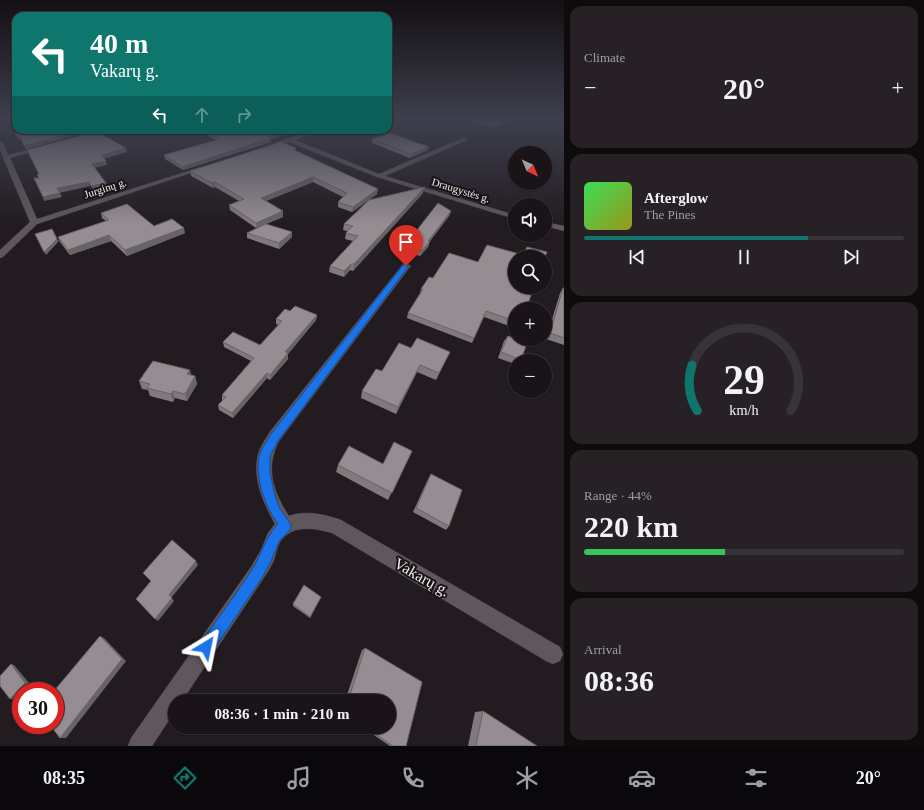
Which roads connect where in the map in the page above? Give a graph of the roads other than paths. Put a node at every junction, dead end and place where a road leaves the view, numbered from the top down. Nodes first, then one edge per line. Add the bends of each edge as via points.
1 (3, 154) edge
2 (327, 155) edge
3 (428, 155) edge
4 (211, 165) edge
5 (379, 176) junction
6 (508, 214) edge
7 (34, 222) junction
8 (552, 226) edge
9 (564, 229) edge
10 (0, 255) edge
11 (406, 266) dead end
12 (285, 525) junction
13 (553, 654) dead end
14 (139, 746) edge

1 - 7 street
2 - 5 street, Draugystės g.
3 - 5 street
4 - 7 street, Jurginų g.
5 - 6 street, Draugystės g.
7 - 10 street
8 - 9 street
11 - 12 street via 274,438 265,456 268,492 275,510
12 - 13 street, Vakarų g. via 302,520 335,526
12 - 14 street via 275,535 257,573

